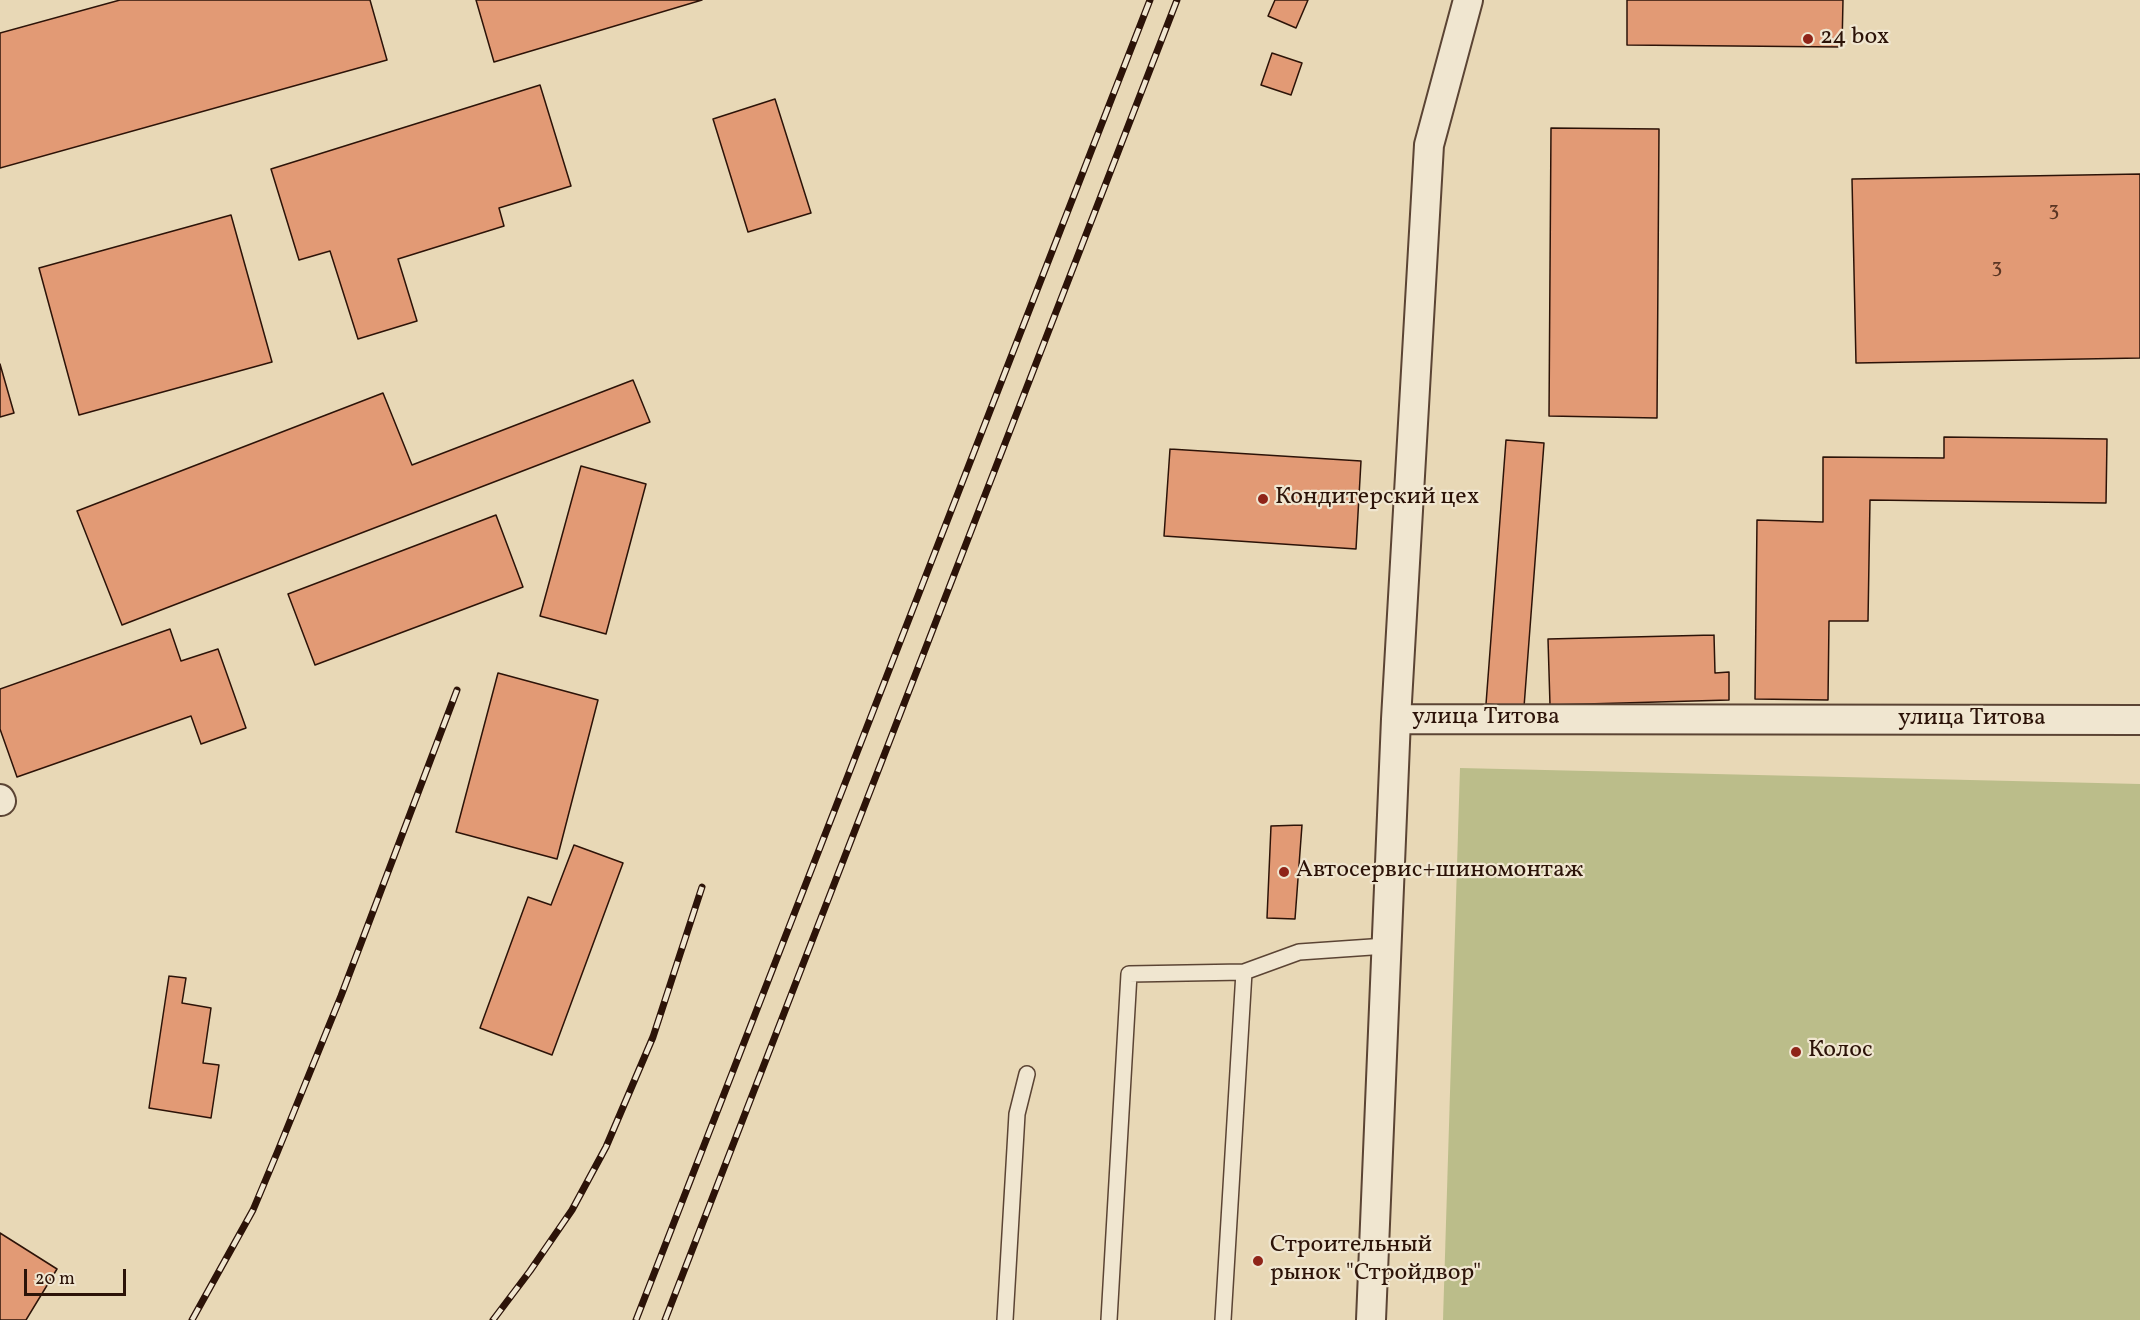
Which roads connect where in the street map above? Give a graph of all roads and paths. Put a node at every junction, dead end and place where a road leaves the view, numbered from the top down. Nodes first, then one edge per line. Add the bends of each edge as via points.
1 (1468, 0) edge
2 (1396, 719) junction
3 (2140, 720) edge
4 (1386, 946) junction
5 (1244, 972) junction
6 (1027, 1074) dead end
7 (1005, 1320) edge
8 (1109, 1320) edge
9 (1223, 1320) edge
10 (1371, 1320) edge

1 - 2 street via 1429,145
2 - 3 street, улица Титова
2 - 4 street, улица Титова
4 - 5 lane via 1299,952
4 - 10 street, улица Титова
5 - 8 lane via 1129,974
5 - 9 lane
6 - 7 lane via 1017,1114

